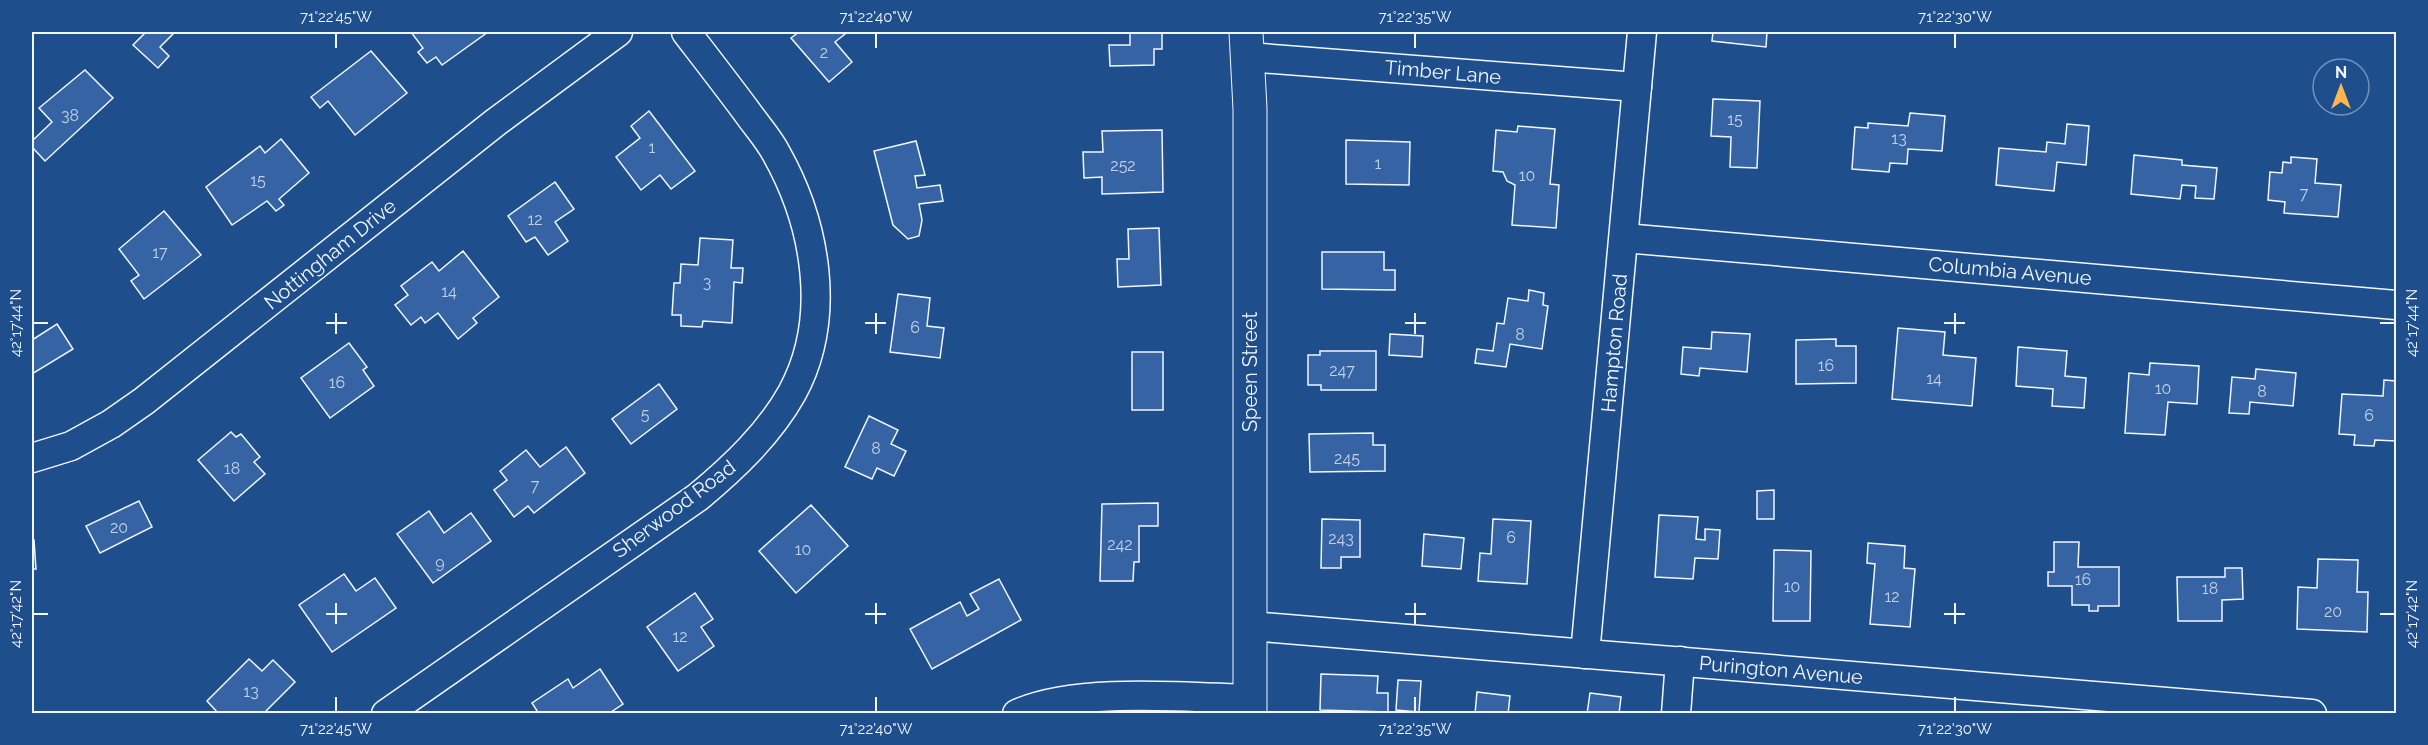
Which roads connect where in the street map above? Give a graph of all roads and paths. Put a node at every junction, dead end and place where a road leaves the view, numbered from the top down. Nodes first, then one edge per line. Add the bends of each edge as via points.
1 (618, 32) edge
2 (686, 32) edge
3 (1642, 32) edge
4 (1247, 44) edge
5 (1637, 87) junction
6 (1624, 238) junction
7 (2397, 305) edge
8 (32, 459) edge
9 (1250, 626) junction
10 (1585, 654) junction
11 (1680, 661) junction
12 (1250, 706) edge
13 (386, 714) edge
14 (1017, 714) edge
15 (1676, 714) edge
16 (2312, 714) edge

1 - 8 street, Nottingham Drive via 496,122 144,401 71,446
2 - 13 street, Sherwood Road via 775,150 793,185 812,253 815,282 815,325 806,361 792,392 752,448 727,473
3 - 5 street, Hampton Road
4 - 5 street, Timber Lane
4 - 9 street, Speen Street
5 - 6 street, Hampton Road
6 - 7 street, Columbia Avenue
6 - 10 street, Hampton Road
9 - 10 street, Purington Avenue
9 - 12 street, Speen Street
10 - 11 street, Purington Avenue
11 - 15 street
11 - 16 street, Purington Avenue
12 - 14 street via 1153,696 1050,704

